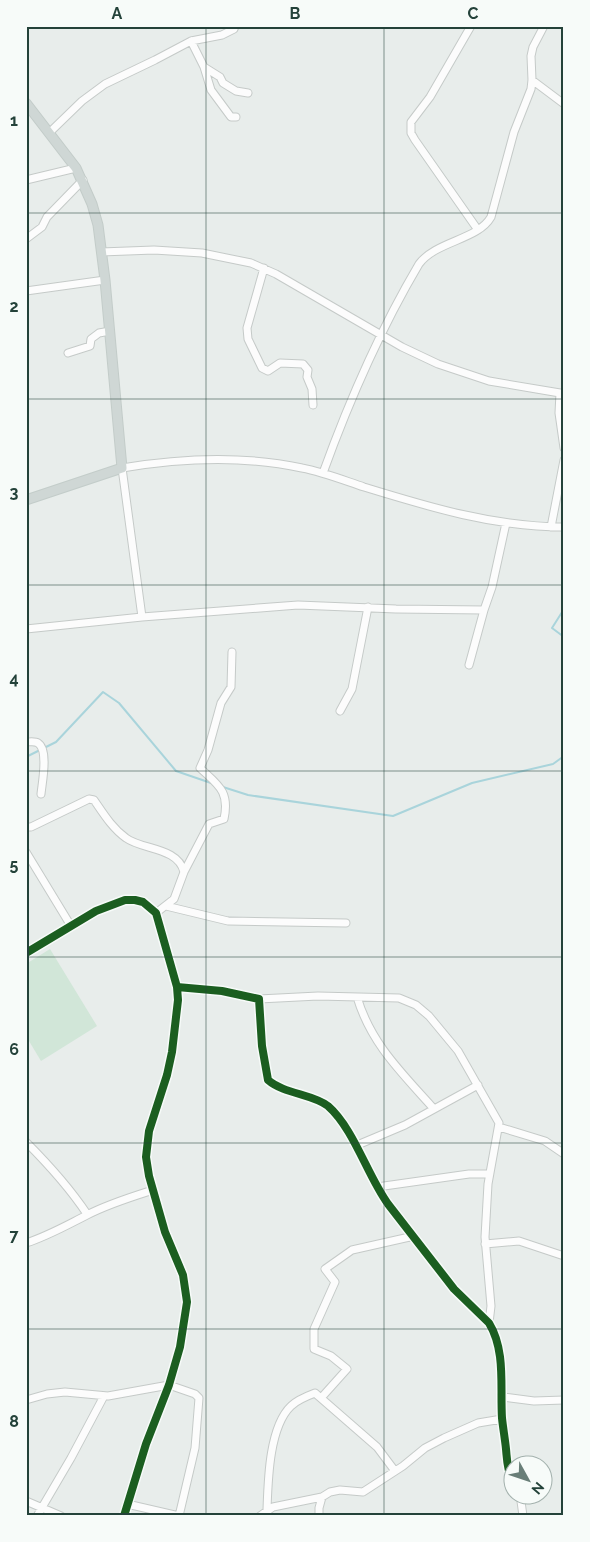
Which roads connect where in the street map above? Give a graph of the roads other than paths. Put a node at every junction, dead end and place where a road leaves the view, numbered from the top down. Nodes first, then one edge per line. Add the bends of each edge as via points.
1 (235, 26) edge
2 (471, 26) edge
3 (544, 26) edge
4 (191, 41) junction
5 (204, 67) junction
6 (532, 80) junction
7 (248, 93) dead end
8 (26, 103) edge
9 (564, 104) edge
10 (236, 117) dead end
11 (49, 133) junction
12 (76, 168) junction
13 (26, 180) edge
14 (83, 180) junction
15 (478, 230) junction
16 (26, 239) edge
17 (101, 252) junction
18 (264, 268) junction
19 (105, 280) junction
20 (26, 291) edge
21 (110, 331) junction
22 (380, 336) junction
23 (68, 353) dead end
24 (562, 390) edge
25 (313, 406) dead end
26 (564, 448) edge
27 (564, 460) edge
28 (122, 468) junction
29 (324, 473) junction
30 (26, 500) edge
31 (506, 523) junction
32 (550, 527) junction
33 (564, 527) edge
34 (368, 607) junction
35 (484, 610) junction
36 (142, 617) junction
37 (26, 629) edge
38 (232, 652) dead end
39 (469, 665) dead end
40 (340, 711) dead end
41 (26, 742) edge
42 (41, 794) dead end
43 (26, 827) edge
44 (26, 852) edge
45 (184, 872) junction
46 (166, 906) junction
47 (156, 913) junction
48 (346, 923) dead end
49 (71, 926) junction
50 (26, 953) edge
51 (177, 987) junction
52 (357, 997) junction
53 (259, 999) junction
54 (478, 1085) junction
55 (434, 1109) junction
56 (499, 1127) junction
57 (26, 1142) edge
58 (355, 1146) junction
59 (564, 1154) edge
60 (489, 1174) junction
61 (377, 1187) junction
62 (153, 1190) junction
63 (87, 1214) junction
64 (414, 1236) junction
65 (26, 1243) edge
66 (485, 1244) junction
67 (564, 1256) edge
68 (489, 1323) junction
69 (169, 1385) junction
70 (104, 1396) junction
71 (321, 1398) junction
72 (503, 1398) junction
73 (26, 1400) edge
74 (564, 1400) edge
75 (502, 1419) junction
76 (506, 1454) edge
77 (395, 1471) junction
78 (322, 1497) junction
79 (26, 1501) edge
80 (127, 1504) junction
81 (43, 1508) junction
82 (267, 1510) junction
83 (37, 1516) edge
84 (61, 1516) edge
85 (124, 1516) edge
86 (179, 1516) edge
87 (260, 1516) edge
88 (320, 1516) edge

1 - 4 street via 222,35
2 - 15 street via 410,127 415,140
3 - 6 street via 531,56
4 - 5 street
4 - 11 street via 105,84
5 - 7 street via 220,77 223,84
5 - 10 street via 211,90 231,117
6 - 9 street
6 - 15 street via 491,218
8 - 11 main road
11 - 12 main road
12 - 13 street
12 - 14 main road
14 - 16 street via 47,217 42,227
14 - 17 main road via 98,225
15 - 22 street via 423,258
17 - 18 street via 154,250 202,253
17 - 19 main road
18 - 22 street
18 - 25 street via 247,328 248,339 262,368 268,371 280,363 303,364 308,370
19 - 20 street
19 - 21 main road
21 - 23 street via 99,333 91,339 90,346
21 - 28 main road
22 - 24 street via 438,364 489,381
22 - 29 street
24 - 26 street via 559,413
27 - 32 street
28 - 29 street via 158,462 236,459
28 - 30 main road
28 - 36 street
29 - 31 street via 421,504
31 - 32 street
31 - 35 street
32 - 33 street
34 - 35 street
34 - 36 street via 298,605
34 - 40 street via 352,689
35 - 39 street
36 - 37 street
38 - 45 street via 231,687 221,703 200,768 221,789 227,806 224,819 209,824
41 - 42 street via 37,742 44,754
43 - 45 street via 92,799 126,838 168,853
44 - 49 street
45 - 46 street via 177,893
46 - 47 street
46 - 48 street via 228,921
47 - 49 street via 142,902 125,900 96,911
47 - 51 street
49 - 50 street
51 - 53 street via 222,991
51 - 62 street via 172,1052 146,1144
52 - 53 street
52 - 54 street via 398,998 416,1005 458,1050
52 - 55 street via 363,1017 382,1049
53 - 58 street via 268,1080 326,1105 347,1130
54 - 55 street
54 - 56 street via 497,1117
55 - 58 street
56 - 59 street via 545,1141
56 - 60 street
57 - 63 street via 51,1167
58 - 61 street
60 - 61 street
60 - 66 street
61 - 64 street
62 - 63 street
62 - 69 street via 186,1287 183,1331
63 - 65 street via 64,1228
64 - 68 street via 454,1289
64 - 71 street via 352,1250 325,1269 335,1282 314,1329 314,1349 331,1356 347,1369
66 - 67 street via 519,1241
66 - 68 street via 491,1306
68 - 72 street via 500,1357
69 - 70 street
69 - 80 street
69 - 86 street via 199,1398 195,1448
70 - 73 street via 65,1392
70 - 81 street
71 - 77 street via 377,1447
71 - 82 street via 314,1393 291,1406 280,1423 269,1465
72 - 74 street
72 - 75 street
75 - 76 street
75 - 77 street via 478,1423 452,1434 425,1448
77 - 78 street via 363,1492 335,1491
78 - 82 street
78 - 88 street
79 - 81 street
80 - 85 street
80 - 86 street
81 - 83 street
81 - 84 street
82 - 87 street

